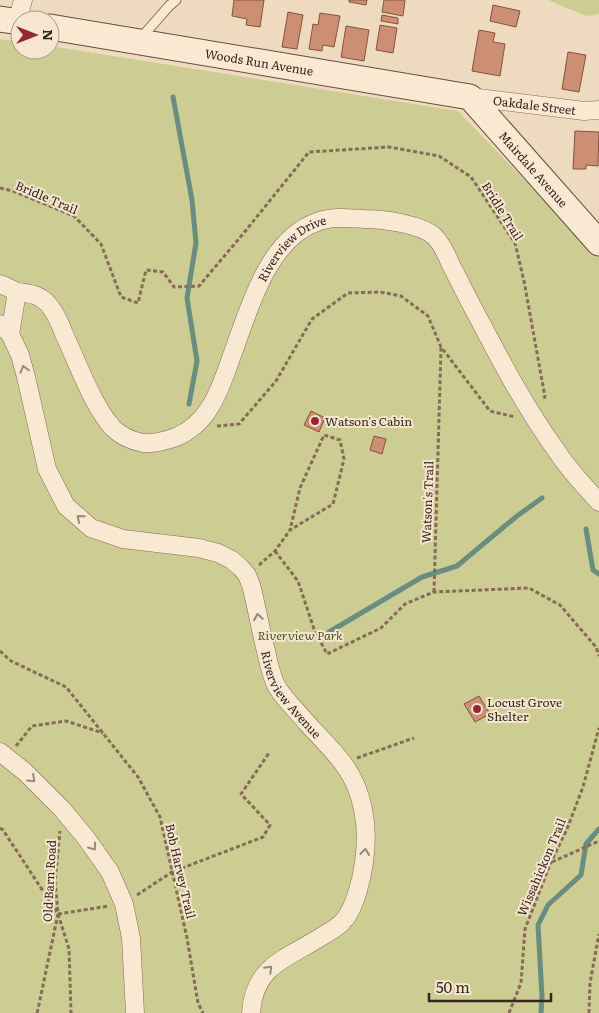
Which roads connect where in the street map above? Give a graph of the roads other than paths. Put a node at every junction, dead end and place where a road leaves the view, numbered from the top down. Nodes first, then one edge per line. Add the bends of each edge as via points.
1 (176, 0) edge
2 (60, 29) edge
3 (138, 42) junction
4 (470, 97) junction
5 (599, 110) edge
6 (599, 243) edge
7 (0, 284) edge
8 (17, 292) junction
9 (5, 329) edge
10 (599, 502) edge
11 (3, 754) edge
12 (135, 1013) edge
13 (251, 1013) edge

1 - 3 lane
2 - 3 street, Woods Run Avenue
3 - 4 street, Woods Run Avenue
4 - 5 street, Oakdale Street
4 - 6 street, Mairdale Avenue
7 - 8 street
8 - 9 street, Riverview Avenue
8 - 10 street, Riverview Drive via 39,297 56,314 91,393 113,427 135,441 164,441 190,429 210,410 254,295 274,257 298,232 315,222 332,218 372,219 414,226 434,236 442,247 527,406 556,452
13 -> 9 street, Riverview Avenue via 256,988 264,974 274,964 334,929 345,920 353,905 364,867 366,846 362,804 343,763 278,687 270,670 256,601 242,568 218,553 123,539 91,528 66,506 48,469 20,355
11 -> 12 street via 62,809 110,872 124,904 131,938

